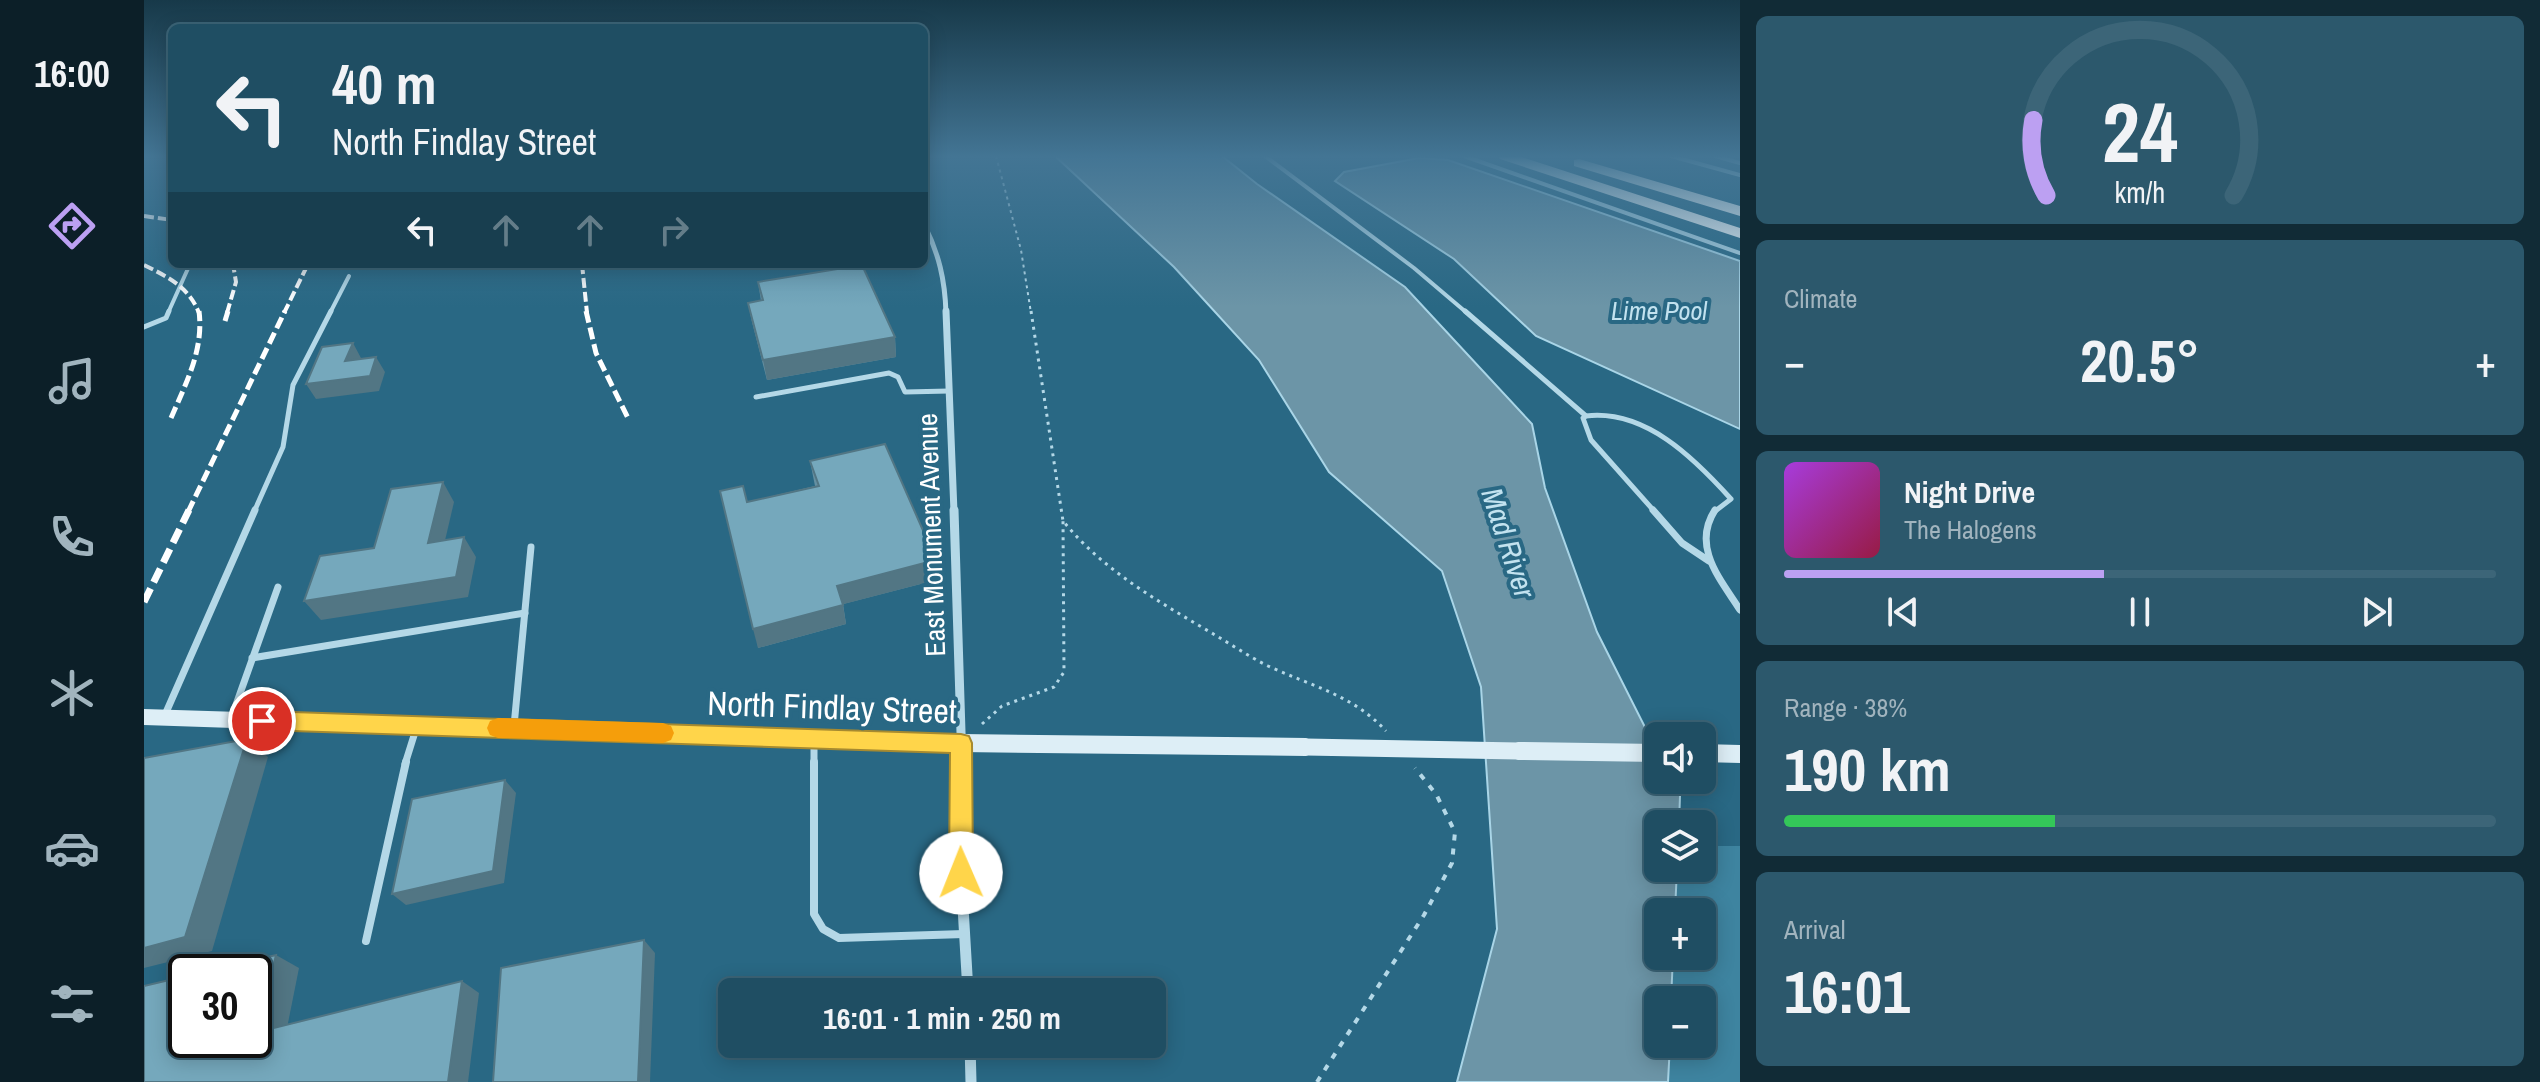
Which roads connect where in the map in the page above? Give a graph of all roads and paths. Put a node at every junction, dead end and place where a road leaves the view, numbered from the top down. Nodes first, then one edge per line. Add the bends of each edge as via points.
1 (1009, 206) edge
2 (1332, 206) edge
3 (1608, 206) edge
4 (1659, 206) edge
5 (1716, 206) edge
6 (1740, 214) edge
7 (928, 232) edge
8 (1740, 235) edge
9 (1740, 253) edge
10 (188, 268) edge
11 (349, 276) dead end
12 (144, 327) edge
13 (949, 391) junction
14 (756, 397) dead end
15 (1586, 416) junction
16 (1740, 498) edge
17 (1731, 499) junction
18 (1063, 521) junction
19 (531, 547) dead end
20 (1709, 561) junction
21 (278, 587) dead end
22 (1740, 610) edge
23 (525, 613) junction
24 (252, 658) junction
25 (154, 717) edge
26 (230, 720) junction
27 (418, 725) junction
28 (514, 728) junction
29 (814, 738) junction
30 (1393, 740) dead end
31 (961, 743) junction
32 (1644, 753) edge
33 (1716, 753) edge
34 (1740, 754) edge
35 (1410, 762) dead end
36 (966, 934) junction
37 (366, 941) dead end
38 (968, 978) edge
39 (970, 1058) edge
40 (971, 1082) edge
41 (1317, 1082) edge

1 - 18 path via 1021,250
2 - 15 lane via 1414,268
3 - 9 lane
4 - 8 highway
5 - 6 highway
7 - 13 street, East Monument Avenue via 945,280
10 - 12 lane via 166,318
11 - 25 lane via 293,385 283,447
13 - 14 lane via 905,392 898,377 889,373
13 - 31 street, East Monument Avenue
15 - 17 lane via 1616,416 1653,432 1697,464
15 - 20 lane via 1591,440 1682,543
16 - 17 lane
17 - 20 lane via 1711,514
18 - 30 path via 1081,546 1114,574 1270,667 1335,691 1376,718
18 - 31 path via 1064,672 1054,687 1002,706
19 - 23 lane
20 - 22 lane
21 - 24 lane
23 - 24 lane
23 - 28 lane
24 - 26 lane
25 - 26 main road, North Findlay Street
26 - 27 main road, North Findlay Street
27 - 28 main road, North Findlay Street
27 - 37 lane
28 - 29 main road, North Findlay Street
29 - 31 main road, North Findlay Street
29 - 36 lane via 814,914 823,929 839,938
31 - 32 main road, North Findlay Street, bridge
31 - 36 street, East Monument Avenue
33 - 34 main road
35 - 41 path via 1436,794 1455,832 1452,863
36 - 38 street, East Monument Avenue
39 - 40 street

